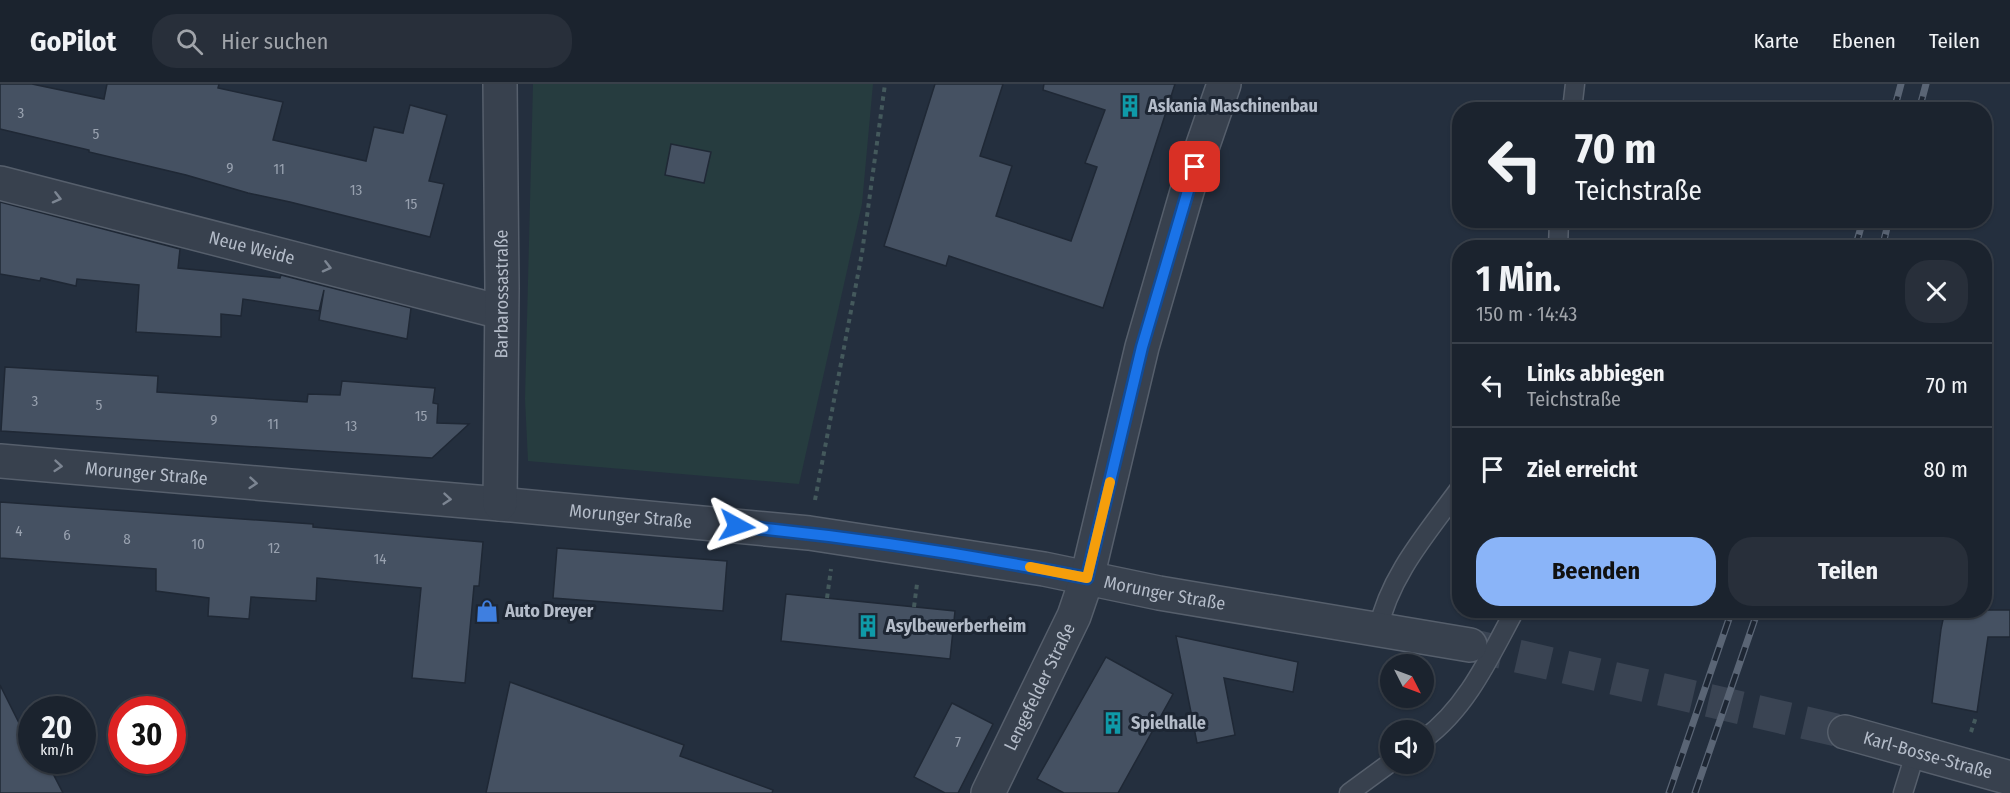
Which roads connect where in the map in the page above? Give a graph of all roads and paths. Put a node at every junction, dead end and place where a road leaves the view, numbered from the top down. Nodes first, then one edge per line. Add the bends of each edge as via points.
1 (500, 84) edge
2 (885, 84) edge
3 (1224, 84) edge
4 (1575, 84) edge
5 (1573, 102) edge
6 (0, 183) edge
7 (501, 312) junction
8 (0, 461) edge
9 (1452, 499) edge
10 (500, 504) junction
11 (808, 533) junction
12 (831, 566) dead end
13 (1087, 578) junction
14 (918, 579) dead end
15 (827, 598) dead end
16 (914, 607) dead end
17 (1511, 618) edge
18 (1378, 630) junction
19 (1470, 645) tunnel mouth
20 (1434, 732) edge
21 (1845, 732) tunnel mouth
22 (1916, 751) junction
23 (1380, 770) edge
24 (2010, 778) edge
25 (988, 793) edge
26 (1349, 793) edge
27 (1903, 793) edge

1 - 7 street, Barbarossastraße
2 - 11 path via 862,253
3 - 13 street, Lengefelder Straße via 1188,188 1142,347
4 - 5 lane
6 -> 7 street, Neue Weide
7 - 10 street, Barbarossastraße
8 -> 10 street, Morunger Straße
9 - 18 lane via 1396,578
10 - 11 street, Morunger Straße
11 - 13 street, Morunger Straße
12 - 15 path
13 - 18 street, Morunger Straße
13 - 25 street, Lengefelder Straße via 1068,632
14 - 16 path
17 - 20 lane via 1472,687
18 - 19 street, Morunger Straße
21 - 22 street, Karl-Bosse-Straße
22 - 24 street, Karl-Bosse-Straße
22 - 27 lane
23 - 26 lane

